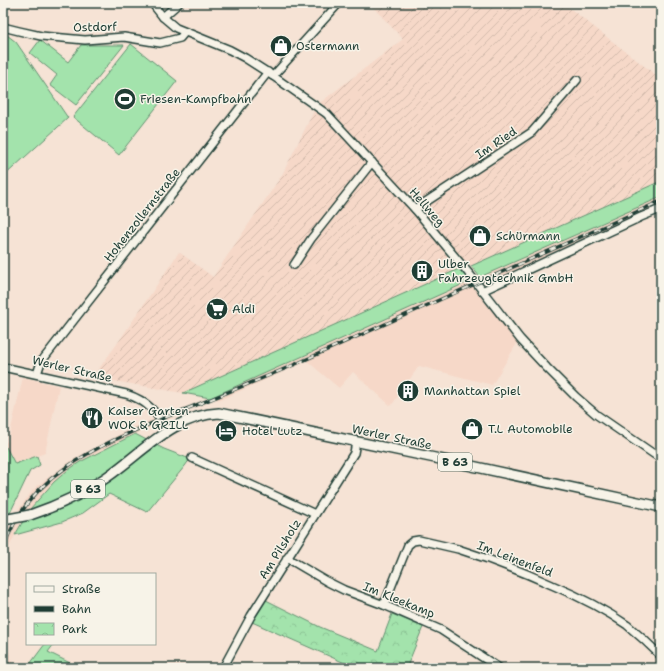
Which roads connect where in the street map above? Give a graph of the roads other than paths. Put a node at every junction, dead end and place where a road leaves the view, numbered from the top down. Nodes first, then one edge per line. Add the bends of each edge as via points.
1 (152, 3) edge
2 (179, 3) edge
3 (339, 3) edge
4 (163, 16) junction
5 (3, 27) edge
6 (185, 32) junction
7 (270, 74) junction
8 (577, 80) dead end
9 (372, 162) junction
10 (415, 209) junction
11 (661, 212) edge
12 (294, 265) dead end
13 (482, 291) junction
14 (3, 367) edge
15 (37, 374) junction
16 (168, 431) junction
17 (356, 442) junction
18 (192, 458) dead end
19 (661, 459) edge
20 (661, 507) edge
21 (315, 514) junction
22 (3, 520) edge
23 (287, 558) junction
24 (384, 605) junction
25 (661, 656) edge
26 (223, 668) edge
27 (499, 668) edge

1 - 4 street, Hellweg
2 - 4 street
3 - 7 street, Hohenzollernstraße
4 - 6 street, Hellweg via 176,28
5 - 6 street, Ostdorf via 41,36 85,40 124,37 160,43 180,38
6 - 7 street, Hellweg via 230,50
7 - 9 street, Hellweg via 327,114
7 - 15 street, Hohenzollernstraße via 41,362
8 - 10 street, Im Ried via 532,132
9 - 10 street, Hellweg
9 - 12 street via 311,239
10 - 13 street, Hellweg
11 - 13 street via 658,210 641,217
13 - 19 street, Hellweg via 520,339 576,397 597,415
14 - 15 street, Werler Straße
15 - 16 street, Werler Straße via 133,396 157,413
16 - 17 main road, Werler Straße / B 63 via 187,420 205,414 219,413
16 - 22 main road, Werler Straße / B 63, bridge via 121,467 71,499 30,514
17 - 20 main road, Werler Straße / B 63
17 - 21 street, Am Pilsholz via 354,453
18 - 21 street
21 - 23 street, Am Pilsholz
23 - 24 street, Im Kleekamp via 344,590
23 - 26 street, Am Pilsholz
24 - 25 street, Im Leinenfeld via 408,545 419,540 493,561 571,593 625,624
24 - 27 street, Im Kleekamp via 441,630

